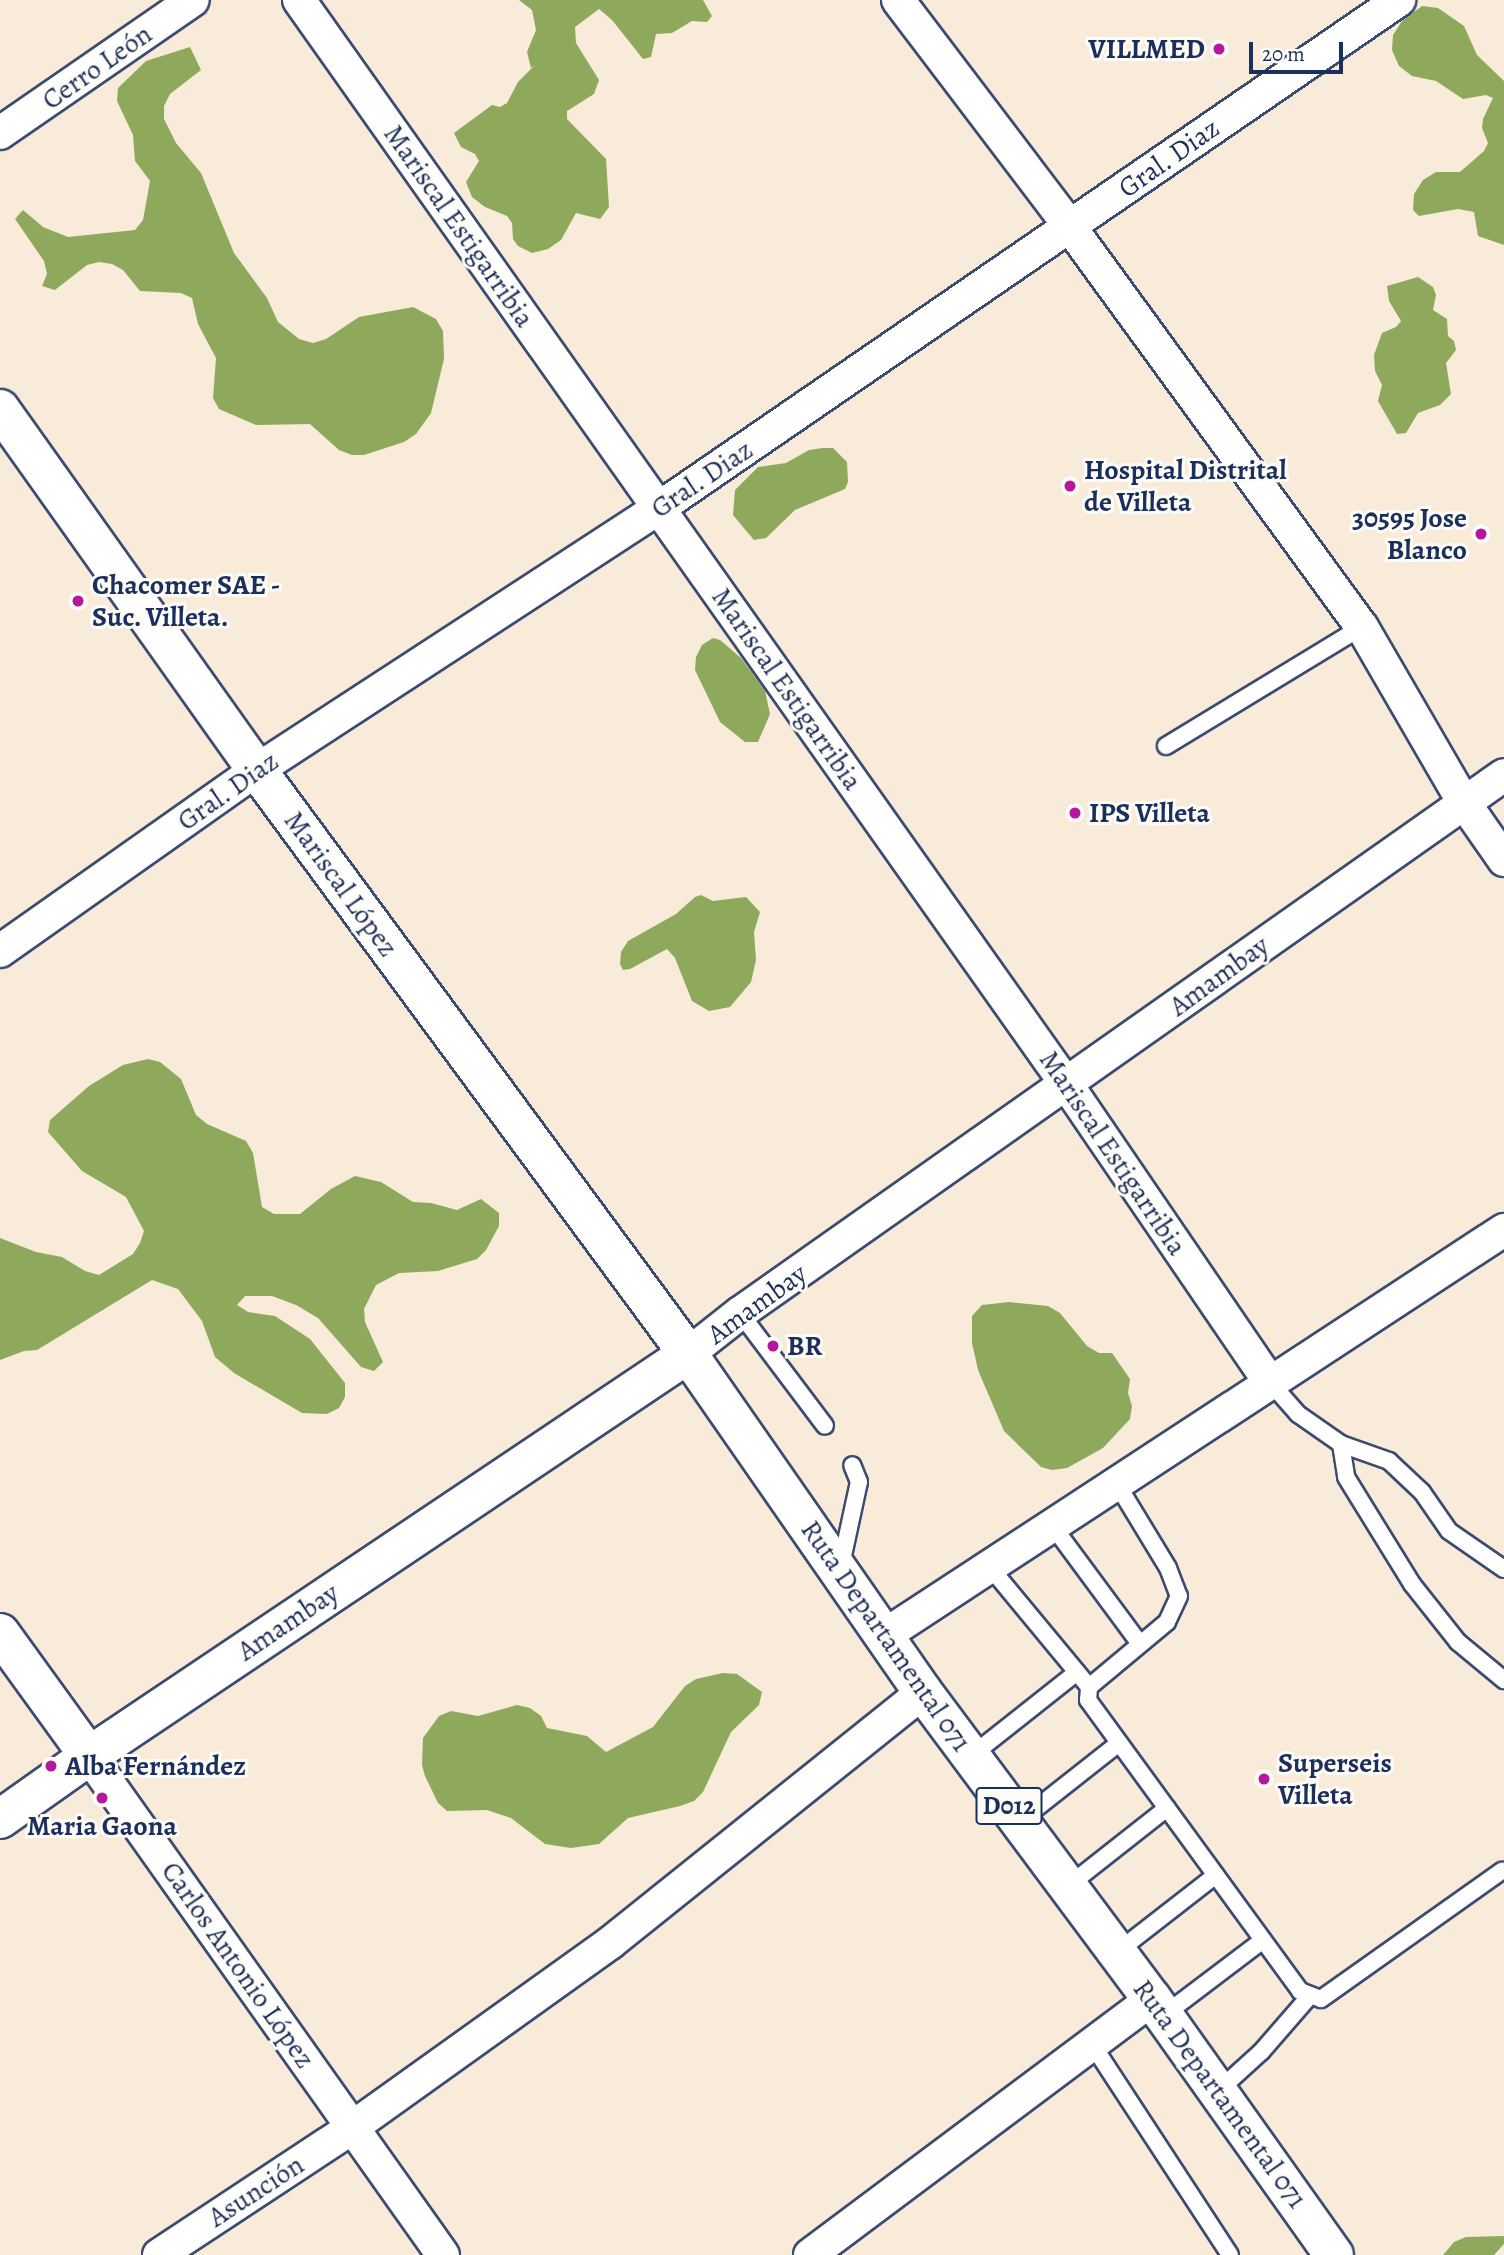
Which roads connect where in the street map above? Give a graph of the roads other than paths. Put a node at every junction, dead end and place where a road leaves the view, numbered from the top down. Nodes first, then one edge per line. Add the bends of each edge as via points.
1 (193, 0) edge
2 (299, 0) edge
3 (898, 0) edge
4 (1399, 0) edge
5 (0, 133) edge
6 (1070, 227) junction
7 (0, 409) edge
8 (659, 508) junction
9 (1362, 627) junction
10 (1166, 746) dead end
11 (257, 769) junction
12 (1504, 775) edge
13 (1463, 801) junction
14 (1504, 860) edge
15 (0, 951) edge
16 (1067, 1085) junction
17 (1504, 1230) edge
18 (740, 1313) junction
19 (688, 1354) junction
20 (1269, 1381) junction
21 (825, 1426) dead end
22 (1341, 1444) junction
23 (852, 1465) dead end
24 (1116, 1484) junction
25 (1052, 1525) junction
26 (989, 1566) junction
27 (1504, 1569) edge
28 (840, 1571) junction
29 (0, 1633) edge
30 (885, 1635) junction
31 (1140, 1644) junction
32 (1077, 1672) junction
33 (1504, 1680) edge
34 (1089, 1687) junction
35 (923, 1692) junction
36 (1119, 1743) junction
37 (89, 1756) junction
38 (971, 1756) junction
39 (1167, 1808) junction
40 (0, 1819) edge
41 (1020, 1821) junction
42 (1502, 1871) dead end
43 (1216, 1875) junction
44 (1068, 1886) junction
45 (1263, 1940) junction
46 (1117, 1952) junction
47 (1309, 1997) junction
48 (1158, 2007) junction
49 (1092, 2044) junction
50 (1218, 2091) junction
51 (353, 2127) junction
52 (159, 2255) edge
53 (443, 2255) edge
54 (810, 2255) edge
55 (1230, 2255) edge
56 (1334, 2255) edge

1 - 5 street, Cerro León
2 - 8 street, Mariscal Estigarribia
3 - 6 street
4 - 6 street, Gral. Diaz
6 - 8 street, Gral. Diaz
6 - 9 street
7 - 11 main road, Mariscal López
8 - 11 street, Gral. Diaz
8 - 16 street, Mariscal Estigarribia
9 - 10 lane
9 - 13 street
11 - 15 street, Gral. Diaz
11 - 19 main road, Mariscal López
12 - 13 street, Amambay
13 - 14 street
13 - 16 street, Amambay
16 - 18 street, Amambay
16 - 20 street, Mariscal Estigarribia
17 - 20 street
18 - 19 street, Amambay
18 - 21 lane
19 - 28 main road, Ruta Departamental 071 / D012
19 - 37 main road, Amambay
20 - 22 lane via 1298,1414
20 - 24 street
22 - 27 lane via 1389,1461 1422,1492 1449,1531
22 - 33 lane via 1346,1477 1412,1584 1458,1642
23 - 28 lane via 859,1482
24 - 25 street
24 - 31 lane via 1168,1568 1179,1596 1167,1622
25 - 26 street
25 - 31 lane
26 - 30 street
26 - 32 lane
28 - 30 main road, Ruta Departamental 071 / D012
29 - 37 main road, Carlos Antonio López
30 - 35 main road, Ruta Departamental 071 / D012
31 - 34 lane
32 - 34 lane
32 - 38 lane
34 - 36 lane via 1088,1700
35 - 38 main road, Ruta Departamental 071 / D012
35 - 51 street, Asunción via 610,1943
36 - 39 lane
36 - 41 lane
37 - 40 main road, Amambay
37 - 51 street, Carlos Antonio López
38 - 41 main road, Ruta Departamental 071 / D012
39 - 43 lane
39 - 44 lane
41 - 44 main road, Ruta Departamental 071 / D012
42 - 47 lane via 1321,1999
43 - 45 lane
43 - 46 lane
44 - 46 main road, Ruta Departamental 071 / D012
45 - 47 lane
45 - 48 lane
46 - 48 main road, Ruta Departamental 071 / D012
47 - 50 lane via 1262,2051
48 - 49 street
48 - 50 main road, Ruta Departamental 071 / D012
49 - 54 street
49 - 55 lane
50 - 56 main road, Ruta Departamental 071 / D012
51 - 52 street, Asunción
51 - 53 street, Carlos Antonio López

